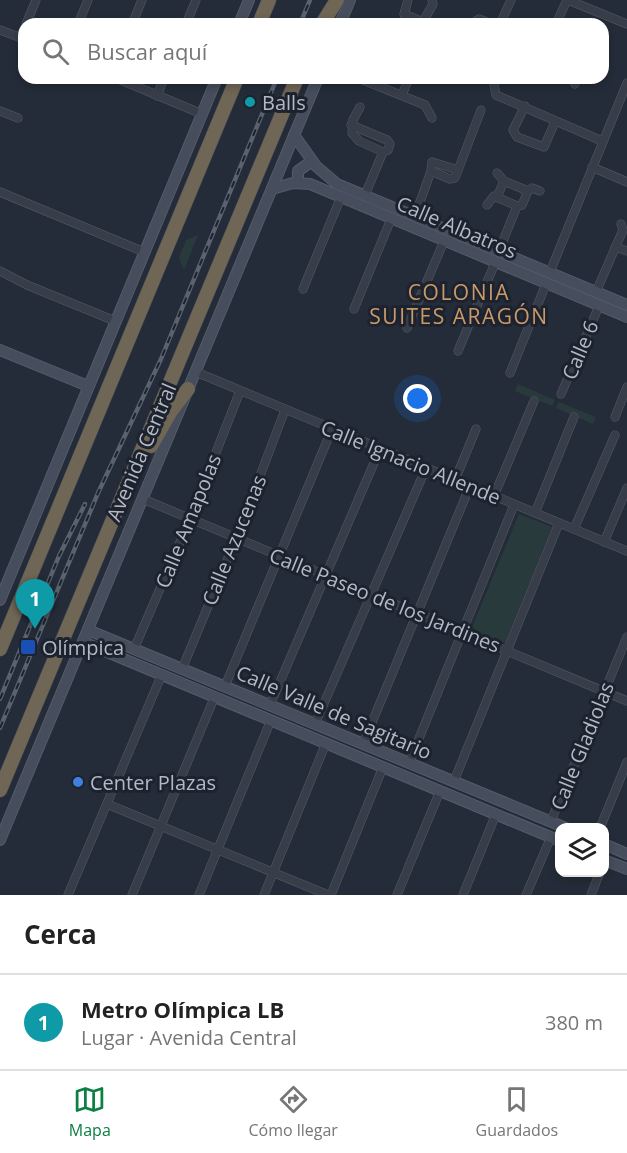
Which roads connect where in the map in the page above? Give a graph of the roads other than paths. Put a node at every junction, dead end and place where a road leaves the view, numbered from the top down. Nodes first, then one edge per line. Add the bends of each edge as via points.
1 (36, 0) edge
2 (88, 0) edge
3 (142, 0) edge
4 (196, 0) edge
5 (249, 0) edge
6 (269, 0) edge
7 (330, 0) edge
8 (337, 0) edge
9 (350, 0) edge
10 (408, 0) edge
11 (432, 0) edge
12 (511, 0) edge
13 (568, 0) edge
14 (28, 18) edge
15 (80, 18) edge
16 (134, 18) edge
17 (188, 18) edge
18 (242, 18) edge
19 (262, 18) edge
20 (323, 18) edge
21 (325, 18) edge
22 (342, 18) edge
23 (414, 18) edge
24 (425, 18) edge
25 (503, 18) edge
26 (559, 18) edge
27 (627, 24) edge
28 (0, 30) edge
29 (18, 37) edge
30 (627, 83) edge
31 (130, 84) edge
32 (162, 84) edge
33 (214, 84) edge
34 (235, 84) edge
35 (294, 84) edge
36 (315, 84) edge
37 (381, 84) edge
38 (407, 84) edge
39 (495, 84) dead end
40 (402, 95) junction
41 (157, 96) junction
42 (525, 106) junction
43 (360, 107) dead end
44 (481, 110) dead end
45 (0, 111) edge
46 (202, 114) junction
47 (18, 118) dead end
48 (432, 118) dead end
49 (555, 122) junction
50 (351, 125) junction
51 (294, 135) junction
52 (602, 141) junction
53 (383, 152) junction
54 (312, 161) junction
55 (592, 167) junction
56 (497, 172) dead end
57 (504, 181) junction
58 (627, 182) edge
59 (298, 183) junction
60 (272, 189) junction
61 (528, 191) junction
62 (540, 191) dead end
63 (0, 192) edge
64 (365, 195) junction
65 (341, 197) junction
66 (497, 197) junction
67 (487, 205) dead end
68 (517, 206) junction
69 (415, 216) junction
70 (392, 219) junction
71 (624, 228) edge
72 (444, 241) junction
73 (615, 246) junction
74 (499, 251) junction
75 (627, 251) edge
76 (144, 252) junction
77 (495, 263) junction
78 (0, 271) edge
79 (550, 272) junction
80 (546, 284) junction
81 (303, 289) dead end
82 (596, 292) junction
83 (627, 305) edge
84 (599, 306) junction
85 (354, 309) dead end
86 (627, 317) edge
87 (115, 321) junction
88 (407, 328) dead end
89 (0, 350) edge
90 (458, 351) dead end
91 (196, 372) junction
92 (510, 373) dead end
93 (88, 386) junction
94 (627, 387) edge
95 (188, 389) junction
96 (240, 391) junction
97 (561, 394) dead end
98 (534, 401) dead end
99 (285, 410) junction
100 (574, 417) dead end
101 (615, 417) dead end
102 (332, 429) junction
103 (476, 429) dead end
104 (615, 435) dead end
105 (380, 449) junction
106 (426, 468) junction
107 (131, 476) junction
108 (454, 480) junction
109 (470, 486) junction
110 (627, 488) edge
111 (494, 496) junction
112 (143, 499) junction
113 (514, 504) junction
114 (535, 513) junction
115 (190, 519) junction
116 (559, 523) junction
117 (574, 529) junction
118 (236, 538) junction
119 (604, 542) junction
120 (627, 551) edge
121 (280, 558) junction
122 (325, 577) junction
123 (371, 595) junction
124 (0, 600) edge
125 (416, 614) junction
126 (88, 630) junction
127 (461, 632) junction
128 (627, 637) edge
129 (83, 642) junction
130 (0, 649) edge
131 (134, 649) junction
132 (506, 650) junction
133 (182, 669) junction
134 (162, 674) junction
135 (225, 686) junction
136 (603, 691) junction
137 (215, 696) junction
138 (627, 701) edge
139 (270, 705) junction
140 (271, 720) junction
141 (315, 724) junction
142 (326, 743) junction
143 (363, 744) junction
144 (627, 762) edge
145 (409, 763) junction
146 (383, 766) junction
147 (454, 782) junction
148 (0, 790) edge
149 (440, 791) junction
150 (107, 804) junction
151 (496, 814) junction
152 (551, 821) junction
153 (555, 823) edge
154 (602, 823) edge
155 (160, 826) junction
156 (555, 839) edge
157 (0, 840) edge
158 (609, 846) edge
159 (217, 849) junction
160 (627, 854) edge
161 (609, 862) edge
162 (627, 869) edge
163 (273, 872) junction
164 (598, 877) edge
165 (68, 895) edge
166 (132, 895) edge
167 (199, 895) edge
168 (264, 895) edge
169 (329, 895) edge
170 (397, 895) edge
171 (463, 895) edge
172 (526, 895) edge
173 (591, 895) edge

1 - 14 street
2 - 15 street
3 - 16 street
4 - 17 street
5 - 18 street
6 - 19 highway
7 - 20 highway
8 - 21 highway
9 - 22 street
10 - 23 street via 404,14
11 - 24 street
12 - 25 street
13 - 26 street
13 - 27 street
28 - 29 street
30 - 52 street
31 - 41 street
32 - 41 street
33 - 46 street
34 - 130 highway
35 - 107 highway, Avenida Central
36 - 51 street, Avenida Central
37 - 40 street
38 - 40 street
39 - 42 street via 496,95
40 - 48 street via 429,108
41 - 46 street
42 - 49 street via 553,117
42 - 49 street via 513,130 516,137 544,147
43 - 50 street
44 - 69 street via 458,170 433,162
45 - 47 street
46 - 76 street
49 - 52 street
50 - 53 street via 357,140
50 - 53 street via 388,141 389,148
51 - 54 street, Calle Albatros
51 - 60 street, Avenida Central
52 - 55 street
53 - 64 street
54 - 59 street via 298,171
54 - 64 street, Calle Albatros via 330,179
55 - 58 street
55 - 79 street
56 - 57 street
57 - 61 street
57 - 66 street
59 - 60 street, Calle Albatros
59 - 65 street, Calle Albatros
60 - 91 street, Avenida Central
61 - 62 street
61 - 68 street via 522,206
63 - 76 street
64 - 69 street, Calle Albatros
65 - 70 street, Calle Albatros
65 - 81 street
66 - 67 street
66 - 68 street
68 - 74 street
69 - 74 street, Calle Albatros
70 - 72 street, Calle Albatros
70 - 85 street
71 - 73 street
72 - 77 street, Calle Albatros
72 - 88 street
73 - 75 street
73 - 82 street
74 - 79 street, Calle Albatros
76 - 87 street
77 - 80 street, Calle Albatros
77 - 90 street
78 - 87 street
79 - 82 street, Calle Albatros
80 - 84 street, Calle Albatros
80 - 92 street
82 - 83 street, Calle Albatros
84 - 86 street, Calle Albatros
84 - 97 street, Calle 6
87 - 93 street
89 - 93 street
91 - 95 street, Avenida Central
91 - 96 street, Calle Ignacio Allende
93 - 124 street
94 - 101 street
95 - 107 highway
95 - 112 street, Avenida Central
96 - 99 street, Calle Ignacio Allende
96 - 115 street, Calle Amapolas
98 - 111 street
99 - 102 street, Calle Ignacio Allende
99 - 118 street, Calle Azucenas
100 - 114 street
102 - 105 street, Calle Ignacio Allende
102 - 121 street
103 - 108 street
104 - 117 street
105 - 106 street, Calle Ignacio Allende
105 - 122 street
106 - 108 street, Calle Ignacio Allende
106 - 123 street
107 - 148 highway, Avenida Central
108 - 109 street, Calle Ignacio Allende
109 - 111 street, Calle Ignacio Allende
109 - 125 street
110 - 119 street
111 - 113 street, Calle Ignacio Allende
112 - 115 street, Calle Paseo de los Jardines
112 - 126 street, Avenida Central
113 - 114 street, Calle Ignacio Allende
113 - 127 street
114 - 116 street, Calle Ignacio Allende
115 - 118 street, Calle Paseo de los Jardines
115 - 131 street, Calle Amapolas
116 - 117 street, Calle Ignacio Allende
116 - 132 street
117 - 119 street, Calle Ignacio Allende
118 - 121 street, Calle Paseo de los Jardines
118 - 133 street, Calle Azucenas
119 - 120 street, Calle Ignacio Allende
121 - 122 street, Calle Paseo de los Jardines
121 - 135 street
122 - 123 street, Calle Paseo de los Jardines
122 - 139 street
123 - 125 street, Calle Paseo de los Jardines
123 - 141 street
125 - 127 street, Calle Paseo de los Jardines
125 - 143 street
126 - 129 street, Avenida Central
126 - 131 street, Calle Valle de Sagitario
127 - 132 street, Calle Paseo de los Jardines
127 - 145 street
128 - 136 street, Calle Gladiolas
129 - 134 street, Calle Valle de Sagitario
129 - 157 street, Avenida Central
131 - 133 street, Calle Valle de Sagitario
132 - 136 street, Calle Paseo de los Jardines
132 - 147 street
133 - 135 street, Calle Valle de Sagitario
134 - 137 street, Calle Valle de Sagitario
134 - 150 street
135 - 139 street, Calle Valle de Sagitario
136 - 138 street, Calle Paseo de los Jardines
136 - 152 street, Calle Gladiolas
137 - 140 street, Calle Valle de Sagitario
137 - 155 street
139 - 141 street, Calle Valle de Sagitario
140 - 142 street, Calle Valle de Sagitario
140 - 159 street
141 - 143 street, Calle Valle de Sagitario
142 - 146 street, Calle Valle de Sagitario
142 - 163 street
143 - 145 street, Calle Valle de Sagitario
144 - 154 street
145 - 147 street, Calle Valle de Sagitario
146 - 149 street, Calle Valle de Sagitario
146 - 169 street
147 - 152 street, Calle Valle de Sagitario
149 - 151 street, Calle Valle de Sagitario
149 - 170 street
150 - 155 street
150 - 165 street
151 - 156 street, Calle Valle de Sagitario
151 - 171 street
152 - 153 street, Calle Valle de Sagitario
155 - 159 street
155 - 166 street
156 - 172 street
158 - 160 street
159 - 163 street
159 - 167 street
161 - 162 street
163 - 168 street
163 - 169 street
164 - 173 street

